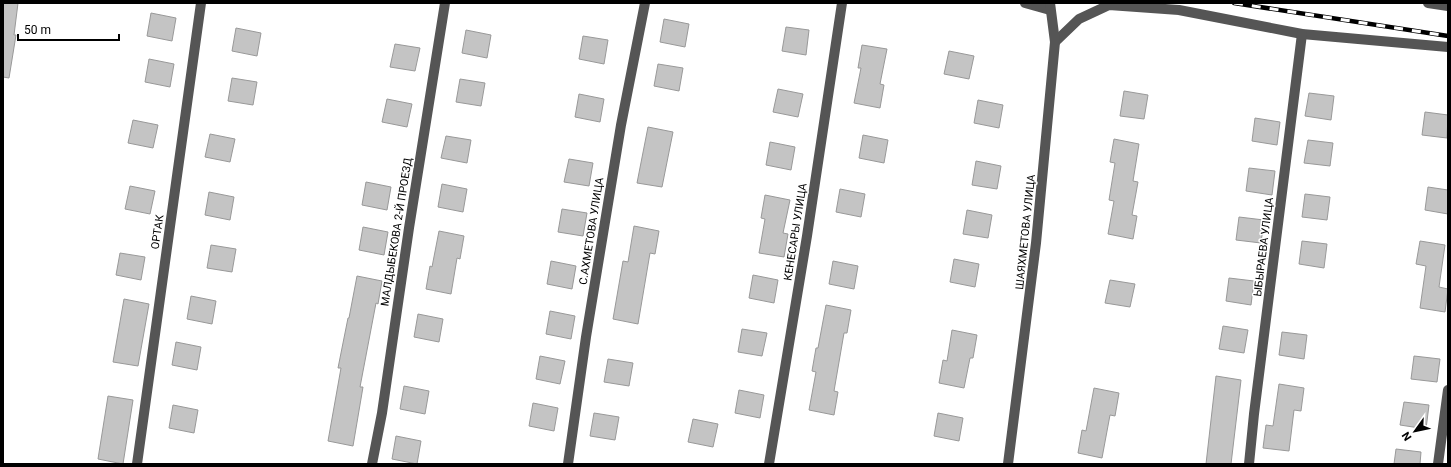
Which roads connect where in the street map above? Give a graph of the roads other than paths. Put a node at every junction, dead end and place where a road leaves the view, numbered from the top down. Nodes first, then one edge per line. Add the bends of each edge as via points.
1 (201, 3) edge
2 (445, 3) edge
3 (645, 3) edge
4 (842, 3) edge
5 (1025, 3) edge
6 (1428, 3) edge
7 (1448, 6) edge
8 (1050, 7) edge
9 (1302, 34) junction
10 (1055, 42) junction
11 (1448, 47) edge
12 (1448, 390) edge
13 (137, 464) edge
14 (372, 464) edge
15 (568, 464) edge
16 (769, 464) edge
17 (1008, 464) edge
18 (1249, 464) edge
19 (1438, 464) edge

1 - 13 street, ОРТАК
2 - 14 street, МАЛДЫБЕКОВА 2-Й ПРОЕЗД
3 - 15 street, С.АХМЕТОВА УЛИЦА via 621,125
4 - 16 street, КЕНЕСАРЫ УЛИЦА
5 - 8 street
6 - 7 street
8 - 10 street, ШАЯХМЕТОВА УЛИЦА
9 - 10 street via 1180,10 1109,5 1079,19
9 - 11 street
9 - 18 street, ЫБЫРАЕВА УЛИЦА
10 - 17 street, ШАЯХМЕТОВА УЛИЦА via 1036,243
12 - 19 street

